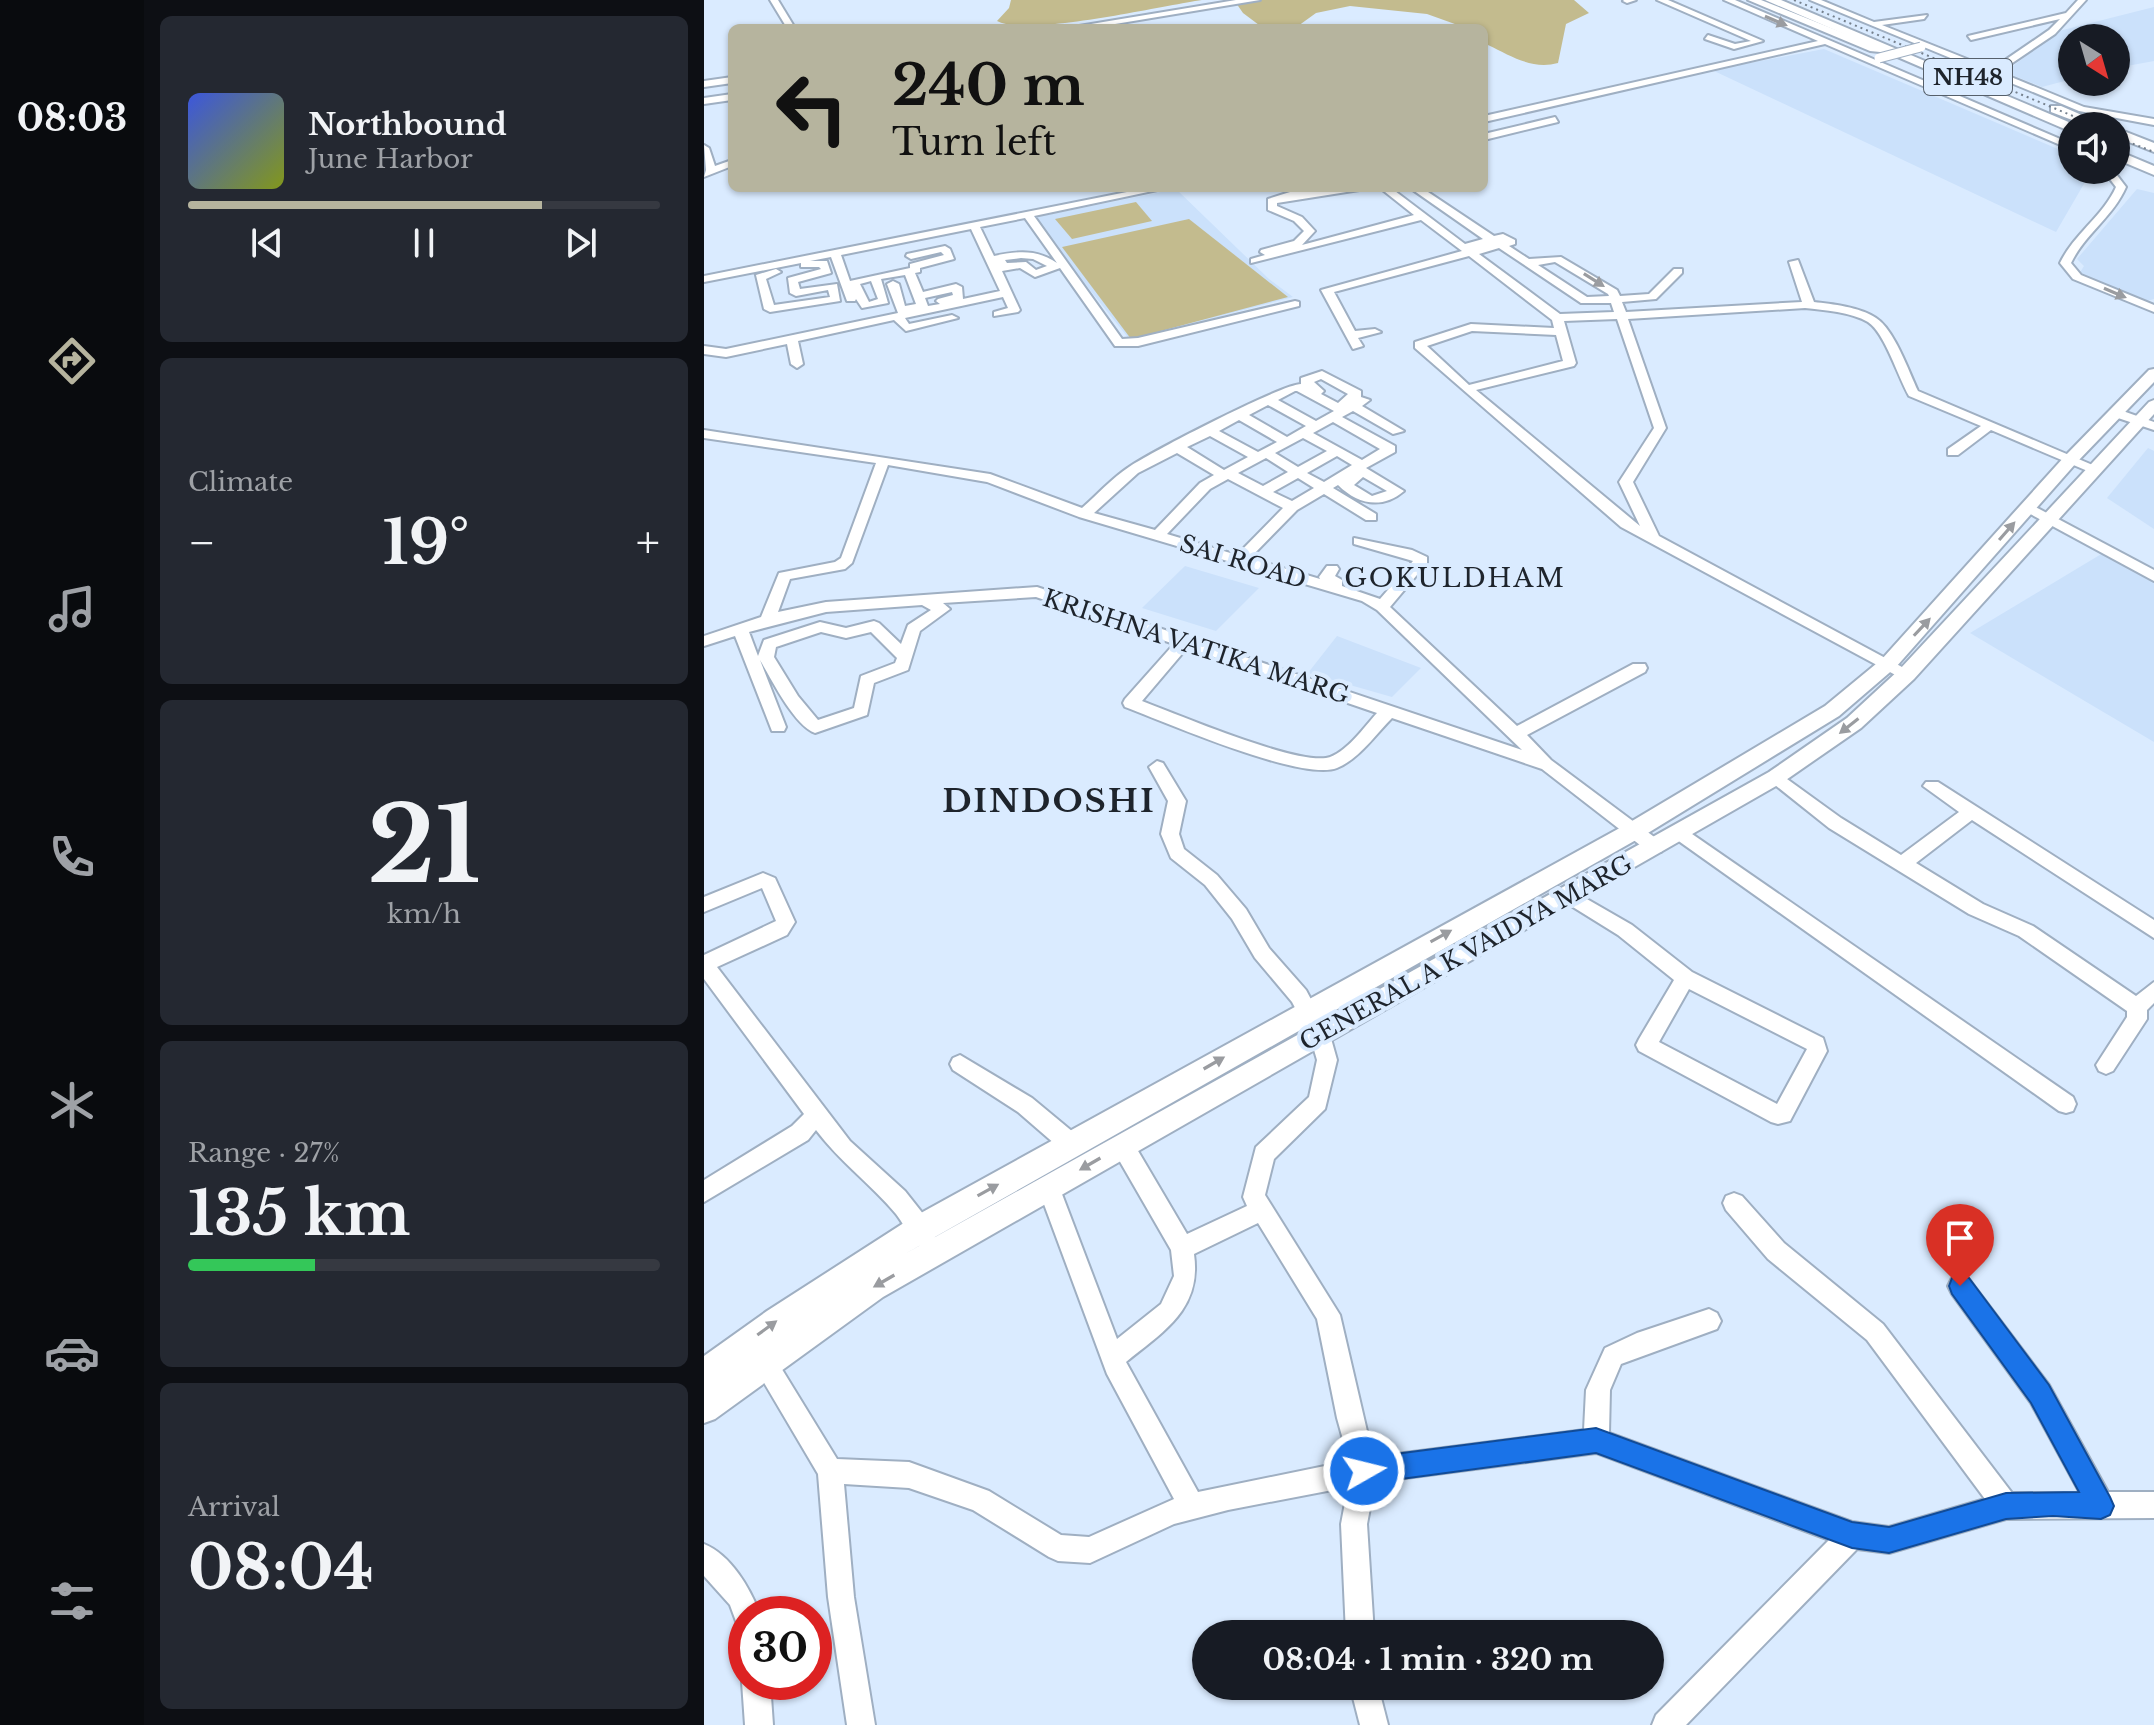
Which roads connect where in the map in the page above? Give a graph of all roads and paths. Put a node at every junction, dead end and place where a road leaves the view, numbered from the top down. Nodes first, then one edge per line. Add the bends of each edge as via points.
1 (774, 0) edge
2 (1255, 0) edge
3 (1661, 0) edge
4 (1753, 0) edge
5 (1771, 0) edge
6 (1814, 0) edge
7 (2082, 0) edge
8 (1789, 1) edge
9 (1727, 3) edge
10 (1706, 9) dead end
11 (2029, 11) dead end
12 (1692, 12) junction
13 (2066, 15) junction
14 (1924, 17) dead end
15 (2047, 17) junction
16 (1990, 21) dead end
17 (789, 24) edge
18 (1098, 24) edge
19 (1874, 24) junction
20 (2008, 27) junction
21 (1708, 37) dead end
22 (1843, 37) junction
23 (1971, 38) dead end
24 (1825, 42) junction
25 (1921, 47) dead end
26 (1885, 54) junction
27 (1994, 72) junction
28 (728, 81) edge
29 (704, 84) edge
30 (2038, 92) junction
31 (728, 98) edge
32 (2015, 99) junction
33 (704, 101) edge
34 (2058, 113) edge
35 (2058, 115) edge
36 (1488, 118) edge
37 (1555, 120) dead end
38 (2058, 120) edge
39 (2154, 122) edge
40 (2058, 128) edge
41 (1488, 136) edge
42 (2130, 140) edge
43 (2058, 141) edge
44 (2130, 142) edge
45 (704, 148) edge
46 (2154, 148) edge
47 (2130, 152) edge
48 (2154, 155) edge
49 (2130, 160) edge
50 (2154, 162) edge
51 (728, 165) edge
52 (2154, 171) edge
53 (708, 173) edge
54 (2119, 184) edge
55 (1142, 192) edge
56 (1322, 192) edge
57 (1390, 192) edge
58 (1421, 192) edge
59 (1028, 215) junction
60 (1423, 216) junction
61 (974, 225) junction
62 (904, 239) junction
63 (1497, 243) junction
64 (1470, 250) junction
65 (1265, 252) dead end
66 (835, 253) junction
67 (1255, 261) dead end
68 (1794, 262) dead end
69 (1526, 263) junction
70 (796, 264) junction
71 (1568, 266) junction
72 (913, 269) junction
73 (827, 271) junction
74 (1678, 271) dead end
75 (1544, 275) junction
76 (704, 279) edge
77 (893, 284) junction
78 (833, 286) junction
79 (965, 287) dead end
80 (1327, 290) junction
81 (1314, 292) dead end
82 (1007, 293) junction
83 (1615, 298) junction
84 (971, 300) junction
85 (1295, 304) dead end
86 (1809, 305) junction
87 (931, 309) junction
88 (2154, 309) edge
89 (953, 313) junction
90 (998, 314) dead end
91 (1621, 315) junction
92 (1557, 318) junction
93 (899, 319) junction
94 (860, 324) junction
95 (1375, 332) dead end
96 (1561, 332) junction
97 (792, 339) junction
98 (708, 351) edge
99 (797, 364) dead end
100 (2154, 373) edge
101 (1467, 389) junction
102 (1268, 400) junction
103 (2154, 405) edge
104 (2116, 413) junction
105 (1238, 414) junction
106 (1340, 415) junction
107 (2146, 424) edge
108 (1990, 425) junction
109 (1209, 430) junction
110 (1398, 431) dead end
111 (704, 434) edge
112 (1287, 442) junction
113 (1192, 445) dead end
114 (1177, 447) junction
115 (1337, 451) junction
116 (1953, 452) dead end
117 (1262, 455) junction
118 (2071, 459) junction
119 (883, 461) junction
120 (1361, 468) junction
121 (2095, 469) junction
122 (1299, 472) junction
123 (1228, 473) junction
124 (1328, 490) junction
125 (1262, 492) junction
126 (1314, 504) dead end
127 (1292, 507) junction
128 (2028, 507) junction
129 (1084, 514) junction
130 (1371, 517) dead end
131 (2050, 518) junction
132 (1157, 536) junction
133 (1653, 538) junction
134 (1359, 541) dead end
135 (1239, 561) junction
136 (2154, 576) edge
137 (921, 600) junction
138 (1382, 607) junction
139 (768, 620) junction
140 (740, 628) junction
141 (704, 641) edge
142 (1184, 642) junction
143 (904, 656) junction
144 (1639, 668) dead end
145 (1898, 669) junction
146 (1389, 711) junction
147 (778, 727) dead end
148 (1516, 734) junction
149 (1548, 765) junction
150 (1157, 767) dead end
151 (1776, 777) junction
152 (1932, 786) dead end
153 (1972, 811) junction
154 (1635, 830) junction
155 (1679, 832) junction
156 (1655, 847) junction
157 (1902, 864) junction
158 (1566, 894) junction
159 (704, 905) edge
160 (2154, 930) edge
161 (704, 964) edge
162 (1685, 978) junction
163 (2154, 990) edge
164 (2137, 1007) junction
165 (1307, 1010) junction
166 (1320, 1035) junction
167 (960, 1064) dead end
168 (2106, 1065) dead end
169 (2066, 1104) dead end
170 (818, 1114) junction
171 (1071, 1144) junction
172 (1123, 1146) junction
173 (1049, 1188) junction
174 (704, 1192) edge
175 (1734, 1203) dead end
176 (1262, 1210) junction
177 (926, 1241) junction
178 (1182, 1248) junction
179 (1960, 1286) dead end
180 (1709, 1321) dead end
181 (1112, 1358) junction
182 (764, 1361) junction
183 (704, 1374) edge
184 (704, 1408) edge
185 (1596, 1441) junction
186 (830, 1471) junction
187 (1364, 1471) junction
188 (2154, 1505) edge
189 (1192, 1506) junction
190 (2006, 1506) junction
191 (2101, 1506) junction
192 (1852, 1535) junction
193 (704, 1557) edge
194 (740, 1596) edge
195 (1359, 1620) edge
196 (757, 1700) edge
197 (1368, 1700) edge
198 (759, 1725) edge
199 (861, 1725) edge
200 (1374, 1725) edge
201 (1666, 1725) edge

1 - 17 street
2 - 18 main road
3 - 12 street
4 - 22 main road
5 - 26 highway, NH48
6 - 19 street
7 - 13 street
8 - 32 highway, NH48
9 -> 24 street
10 - 12 street
11 - 15 street
12 - 21 street via 1759,41 1734,47
13 - 15 street
13 - 27 street via 2041,40
14 - 19 street
15 - 20 street
16 - 20 street
19 - 27 street
20 - 23 street
22 - 24 street
22 - 26 main road
24 - 36 street
24 - 43 street
25 - 26 street, bridge
26 - 32 highway, NH48
27 - 30 street
28 - 29 main road
30 - 32 highway
30 - 39 street via 2094,113
31 - 33 street
32 - 34 highway
32 - 35 highway, NH48
32 - 38 highway, NH48
32 - 40 highway via 2005,105
37 - 41 street
42 - 46 highway
44 - 48 highway
45 - 53 street
47 - 50 highway
49 - 52 highway
51 - 53 street
54 -> 88 street via 2117,199 2070,249 2065,263 2077,277
55 - 59 street
56 - 65 street via 1272,201 1272,208 1298,219 1310,231 1298,243
57 - 60 street
58 - 63 street
59 - 61 street
59 - 85 street via 1119,343
60 - 64 street
60 - 67 street
61 - 62 street
61 - 82 street via 1000,268
62 - 66 street
62 - 72 street
63 - 64 street
63 - 69 street
64 - 80 street
64 - 92 street
66 - 70 street
66 - 94 street
68 - 86 street
69 - 71 street via 1552,258
69 - 75 street
70 - 73 street via 820,263
70 - 76 street
70 - 78 street via 760,277 770,309 836,299
71 - 75 street
71 -> 83 street
72 - 77 street
72 - 77 street via 877,282
72 - 77 street via 923,307 901,310
72 - 87 street via 929,294
73 - 78 street
73 - 78 street via 793,279 796,293
74 - 83 street via 1654,296
75 - 83 street via 1585,301
79 - 84 street
80 - 81 street
80 - 95 street via 1354,341
82 - 84 street
82 - 90 street via 1014,310
83 - 91 street
84 - 89 street
86 - 91 street
86 - 108 street via 1872,320 1913,393
87 - 89 street
87 - 93 street
89 - 93 street via 906,328
91 - 92 street
91 - 133 street via 1660,428 1626,482
92 - 96 street
93 - 94 street
94 - 97 street
96 - 101 street via 1570,363
96 - 101 street via 1471,327 1419,345
97 - 98 street via 726,353
97 - 99 street
100 - 104 main road, GENERAL A K VAIDYA MARG
101 - 133 street via 1596,500
102 - 105 street
102 - 106 street
102 - 106 street via 1299,387
103 - 107 main road, GENERAL A K VAIDYA MARG
104 - 107 street
104 - 118 main road, GENERAL A K VAIDYA MARG
105 - 109 street
105 - 112 street
106 - 110 street
106 - 112 street
106 - 115 street
106 - 120 street via 1390,449
107 - 121 main road, GENERAL A K VAIDYA MARG
108 - 116 street
108 - 118 street
109 - 114 street
109 - 117 street
111 - 119 street, SAI ROAD
112 - 117 street
113 - 123 street
114 - 123 street
114 - 129 street via 1133,470
115 - 120 street
115 - 122 street
117 - 122 street
117 - 123 street
118 - 121 street
118 - 128 main road, GENERAL A K VAIDYA MARG
119 - 129 street, SAI ROAD via 990,478
119 - 139 street via 847,560 784,576
120 - 124 street
121 - 131 main road, GENERAL A K VAIDYA MARG
122 - 124 street
122 - 125 street
123 - 125 street
123 - 132 street via 1205,486
124 - 126 street
124 - 127 street
124 - 130 street
125 - 127 street
127 - 135 street
128 - 131 street
145 -> 128 main road, GENERAL A K VAIDYA MARG
129 - 132 street, SAI ROAD
131 - 136 street
131 - 145 main road, GENERAL A K VAIDYA MARG
132 - 135 street, SAI ROAD
133 - 145 street
134 - 138 street via 1422,560
135 - 138 street, SAI ROAD via 1337,582
137 - 139 street, KRISHNA VATIKA MARG via 826,607
137 - 142 street, KRISHNA VATIKA MARG via 1037,592
137 - 143 street via 943,609 913,628
138 - 148 street, SAI ROAD
139 - 140 street, KRISHNA VATIKA MARG
140 - 141 street, KRISHNA VATIKA MARG
140 - 147 street
142 - 146 street, KRISHNA VATIKA MARG
142 - 146 street via 1131,703 1260,749 1326,765 1340,759
143 - 143 street via 874,626 846,633 820,627 780,639 766,650 792,700 815,727 861,711 867,680 902,666
144 - 148 street
145 -> 151 main road, GENERAL A K VAIDYA MARG via 1854,723
145 - 154 main road, GENERAL A K VAIDYA MARG
146 - 149 street, KRISHNA VATIKA MARG
148 - 149 street, SAI ROAD
149 - 154 street, KRISHNA VATIKA MARG
150 - 165 street via 1177,801 1170,834 1177,853 1211,880
151 - 155 main road, GENERAL A K VAIDYA MARG
151 - 157 street via 1824,816
152 - 153 street
153 - 157 street
153 - 160 street
154 - 156 street, KRISHNA VATIKA MARG
165 -> 154 main road, GENERAL A K VAIDYA MARG
155 - 156 main road, GENERAL A K VAIDYA MARG
155 - 169 street
156 - 158 main road, GENERAL A K VAIDYA MARG
157 - 164 street via 1976,909 2026,931
158 - 162 street via 1625,930
158 - 166 main road, GENERAL A K VAIDYA MARG
159 - 161 street via 763,880 786,922 780,930
161 - 170 street
162 - 162 street via 1816,1044 1783,1114 1646,1045
163 - 164 street
164 - 168 street via 2137,1019
165 - 166 street
171 -> 165 main road, GENERAL A K VAIDYA MARG
166 - 172 main road, GENERAL A K VAIDYA MARG
166 - 176 street via 1327,1060 1318,1102 1264,1154 1254,1197
167 - 171 street via 1025,1105
170 - 174 street via 800,1133
170 - 177 street via 842,1148 880,1179
177 -> 171 main road, GENERAL A K VAIDYA MARG
172 -> 173 main road, GENERAL A K VAIDYA MARG
172 - 178 street
173 - 177 main road, GENERAL A K VAIDYA MARG
173 - 181 street
175 - 190 street via 1776,1251 1875,1332
176 - 178 street
176 - 187 street via 1328,1315
177 -> 182 main road, GENERAL A K VAIDYA MARG via 818,1329
183 -> 177 main road, GENERAL A K VAIDYA MARG via 777,1321
178 - 181 street via 1186,1277 1169,1312
179 - 191 street via 2040,1394
180 - 185 street via 1613,1356 1598,1390
181 - 189 street
182 - 184 main road, GENERAL A K VAIDYA MARG
182 - 186 street
185 - 187 street
185 - 192 street
186 - 189 street via 909,1475 980,1500 1058,1548 1090,1550
186 - 199 street via 841,1597
187 - 189 street
187 - 195 street via 1354,1524
188 - 191 street
190 - 191 street
190 - 192 street via 1889,1540
192 - 201 street
193 - 194 street
196 - 198 street
197 - 200 street

